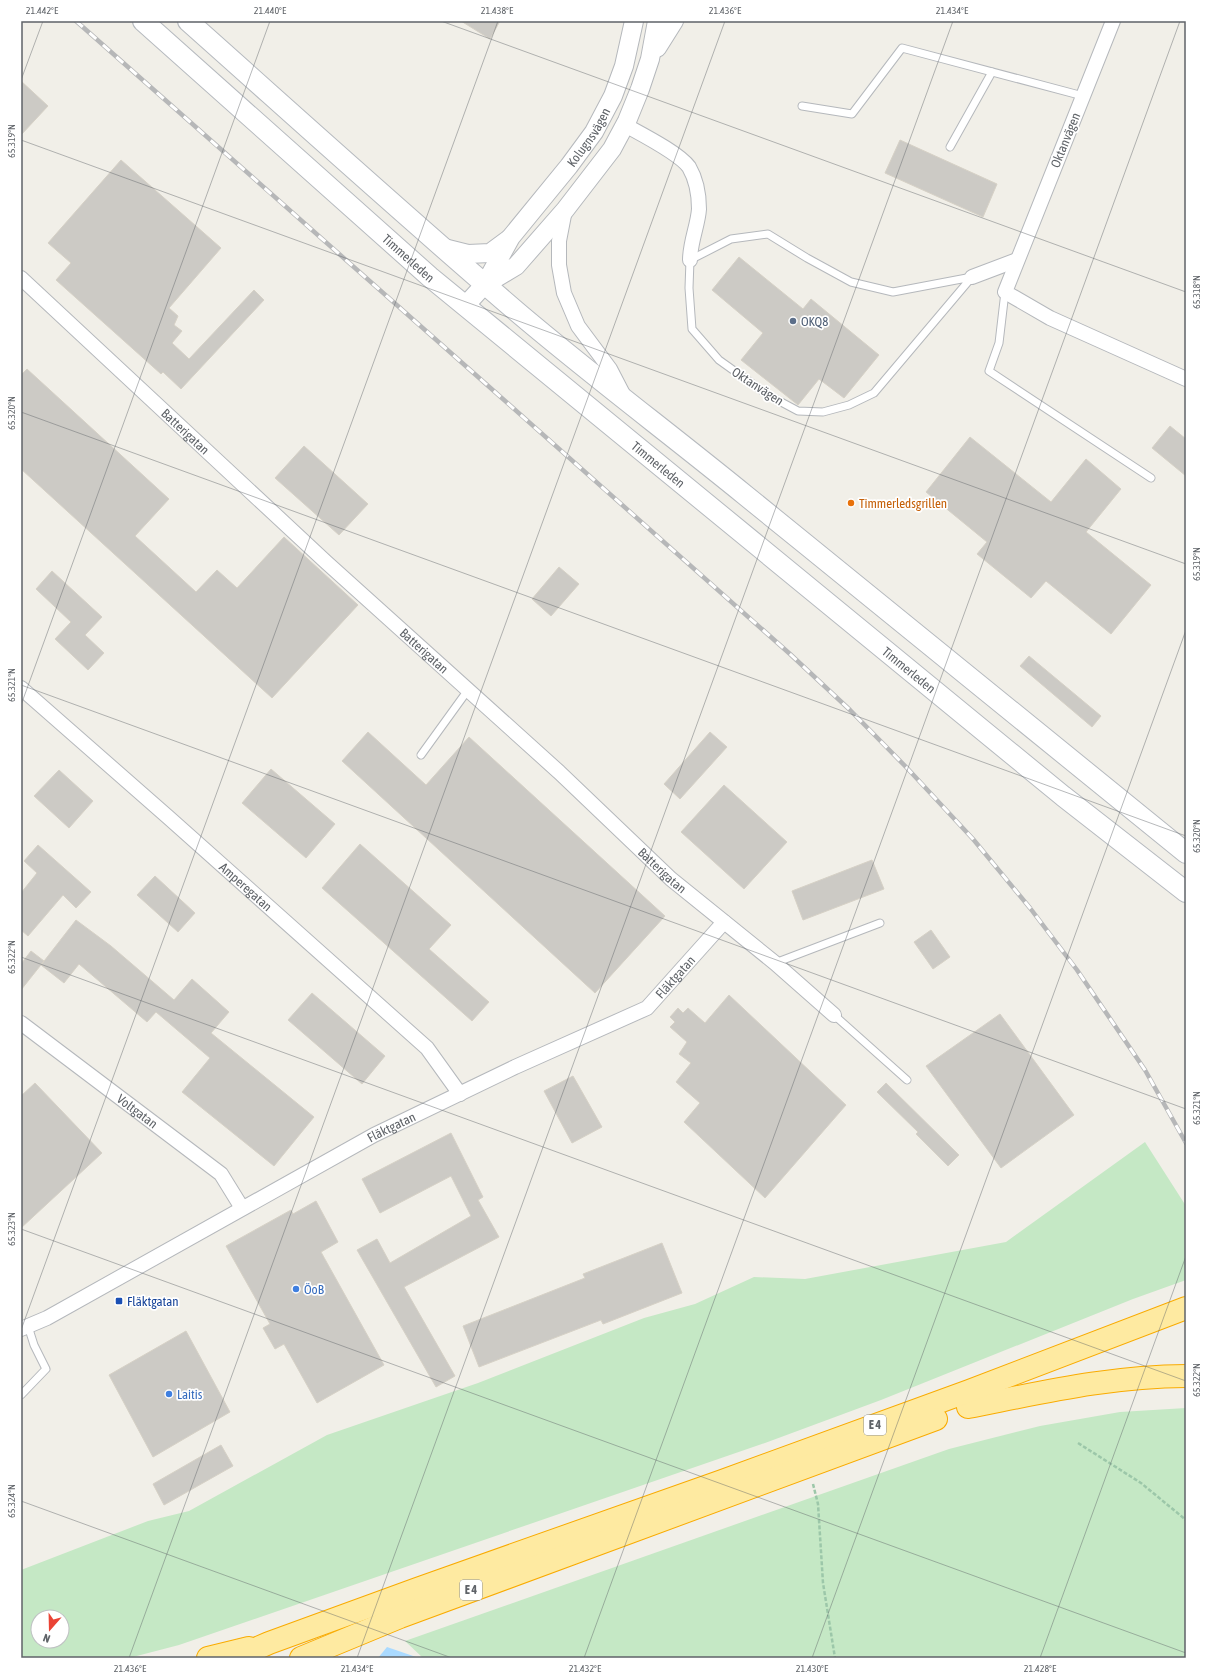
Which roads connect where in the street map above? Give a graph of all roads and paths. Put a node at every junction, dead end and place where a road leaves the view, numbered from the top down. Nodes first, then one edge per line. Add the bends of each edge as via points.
1 (143, 21) edge
2 (188, 21) edge
3 (634, 21) edge
4 (657, 21) edge
5 (674, 21) edge
6 (1113, 21) edge
7 (650, 59) junction
8 (992, 72) junction
9 (1083, 96) junction
10 (802, 106) dead end
11 (626, 124) junction
12 (950, 147) dead end
13 (565, 210) junction
14 (511, 237) junction
15 (444, 248) junction
16 (690, 260) junction
17 (1017, 260) junction
18 (972, 277) junction
19 (21, 278) edge
20 (485, 284) junction
21 (1005, 292) junction
22 (465, 306) junction
23 (1186, 379) edge
24 (627, 402) junction
25 (1151, 478) dead end
26 (21, 688) edge
27 (468, 690) junction
28 (421, 755) dead end
29 (1186, 853) edge
30 (1186, 892) edge
31 (724, 922) junction
32 (880, 923) dead end
33 (775, 963) junction
34 (834, 1015) joint
35 (21, 1023) edge
36 (907, 1080) dead end
37 (460, 1094) junction
38 (242, 1208) junction
39 (1186, 1308) edge
40 (1186, 1324) edge
41 (25, 1327) edge
42 (1186, 1376) edge
43 (21, 1395) edge
44 (968, 1407) junction
45 (1078, 1443) dead end
46 (810, 1466) junction
47 (1186, 1520) edge
48 (269, 1643) junction
49 (208, 1658) edge
50 (235, 1658) edge
51 (301, 1658) edge
52 (835, 1658) edge

1 - 22 main road, Timmerleden
2 - 15 main road
3 - 14 street, Kolugnsvägen via 614,96 594,132
4 - 7 street, Kolugnsvägen
5 - 7 street, Kolugnsvägen
6 - 9 street, Oktanvägen
7 - 11 street, Kolugnsvägen
8 - 9 lane
8 - 10 lane via 902,48 852,114
8 - 12 lane
9 - 17 street, Oktanvägen
11 - 13 street, Kolugnsvägen via 612,149
11 - 16 street, Oktanvägen via 675,154 688,167 697,186 699,209 690,246
13 - 20 street, Kolugnsvägen via 516,266
13 - 24 street, Kolugnsvägen via 559,241 559,265 564,293 578,326 610,369
14 - 15 street, Kolugnsvägen via 490,252 468,254
14 - 20 street, Kolugnsvägen
15 - 20 main road
16 - 18 lane, Oktanvägen via 731,238 768,234 850,282 893,292
16 - 18 lane, Oktanvägen via 692,329 719,360 768,395 798,411 822,412 849,405 874,393
17 - 18 street, Oktanvägen
17 - 21 street, Oktanvägen
19 - 27 street, Batterigatan via 326,562
20 - 22 street, Kolugnsvägen
20 - 24 main road
21 - 23 street via 1050,318
21 - 25 lane via 999,343 989,371
22 - 30 main road, Timmerleden via 1063,796
24 - 29 main road
26 - 37 street, Amperegatan via 427,1048
27 - 28 lane
27 - 31 street, Batterigatan via 560,772 671,879
31 - 33 street, Batterigatan
31 - 37 street, Fläktgatan via 647,1008
32 - 33 lane
33 - 34 street, Batterigatan
34 - 36 lane
35 - 38 street, Voltgatan via 221,1174
37 - 38 street, Fläktgatan via 374,1136
38 - 41 street, Fläktgatan via 46,1318
39 - 48 highway, E 4 via 722,1481
40 - 44 highway, E 4
41 - 43 lane via 46,1369
42 - 44 highway, E 4 via 1064,1388
44 - 46 highway, E 4
45 - 47 path via 1142,1483
46 - 51 highway, E 4 via 400,1617
46 - 52 path via 818,1504 823,1583
48 - 49 highway
48 - 50 highway, E 4

